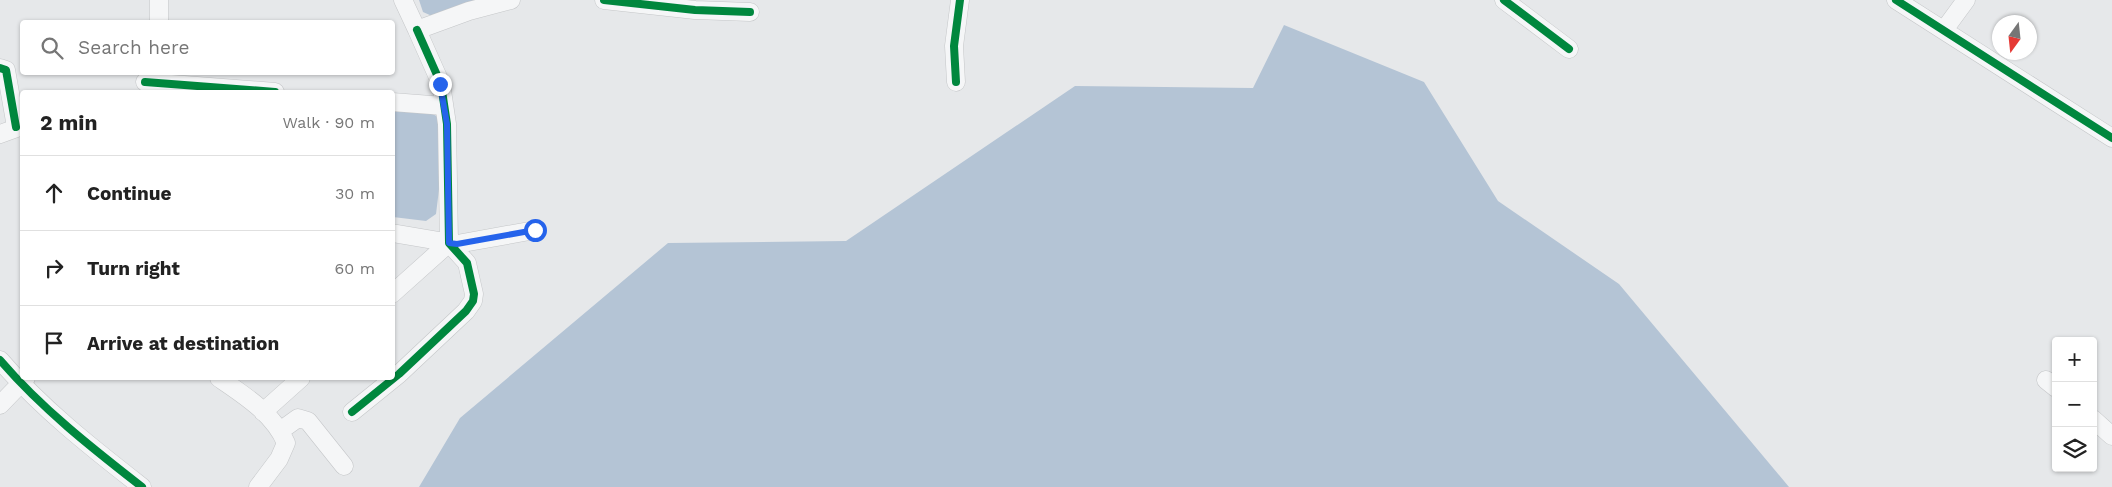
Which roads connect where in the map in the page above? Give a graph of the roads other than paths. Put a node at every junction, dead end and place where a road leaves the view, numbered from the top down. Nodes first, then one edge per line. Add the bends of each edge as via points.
1 (159, 0) edge
2 (402, 0) edge
3 (511, 0) edge
4 (604, 0) edge
5 (960, 0) edge
6 (1504, 0) edge
7 (1896, 0) edge
8 (1966, 0) edge
9 (750, 12) dead end
10 (159, 20) edge
11 (418, 30) junction
12 (1944, 30) junction
13 (1569, 49) dead end
14 (0, 68) edge
15 (145, 82) edge
16 (956, 82) dead end
17 (249, 90) edge
18 (395, 102) edge
19 (444, 106) junction
20 (13, 129) edge
21 (2112, 138) edge
22 (535, 230) dead end
23 (395, 234) edge
24 (449, 243) junction
25 (395, 291) edge
26 (0, 360) edge
27 (20, 377) edge
28 (395, 377) edge
29 (23, 380) edge
30 (222, 380) edge
31 (300, 380) edge
32 (392, 380) edge
33 (0, 405) edge
34 (263, 412) junction
35 (352, 412) dead end
36 (2097, 423) edge
37 (280, 431) junction
38 (2112, 436) edge
39 (344, 466) dead end
40 (142, 487) edge
41 (258, 487) edge

1 - 10 street
2 - 11 street
3 - 11 street
4 - 9 street via 695,10
5 - 16 street via 954,46
6 - 13 street
7 - 12 street
8 - 12 street
11 - 19 street via 440,84
12 - 21 street
14 - 20 street via 6,70
15 - 17 street
18 - 19 street
19 - 24 street
22 - 24 street
23 - 24 street
24 - 25 street
24 - 28 street via 467,263 473,301
26 - 27 street
29 - 33 street
29 - 40 street via 92,449
30 - 34 street
31 - 34 street
32 - 35 street
34 - 37 street
36 - 38 street
37 - 39 street via 303,418
37 - 41 street via 286,443 284,450

